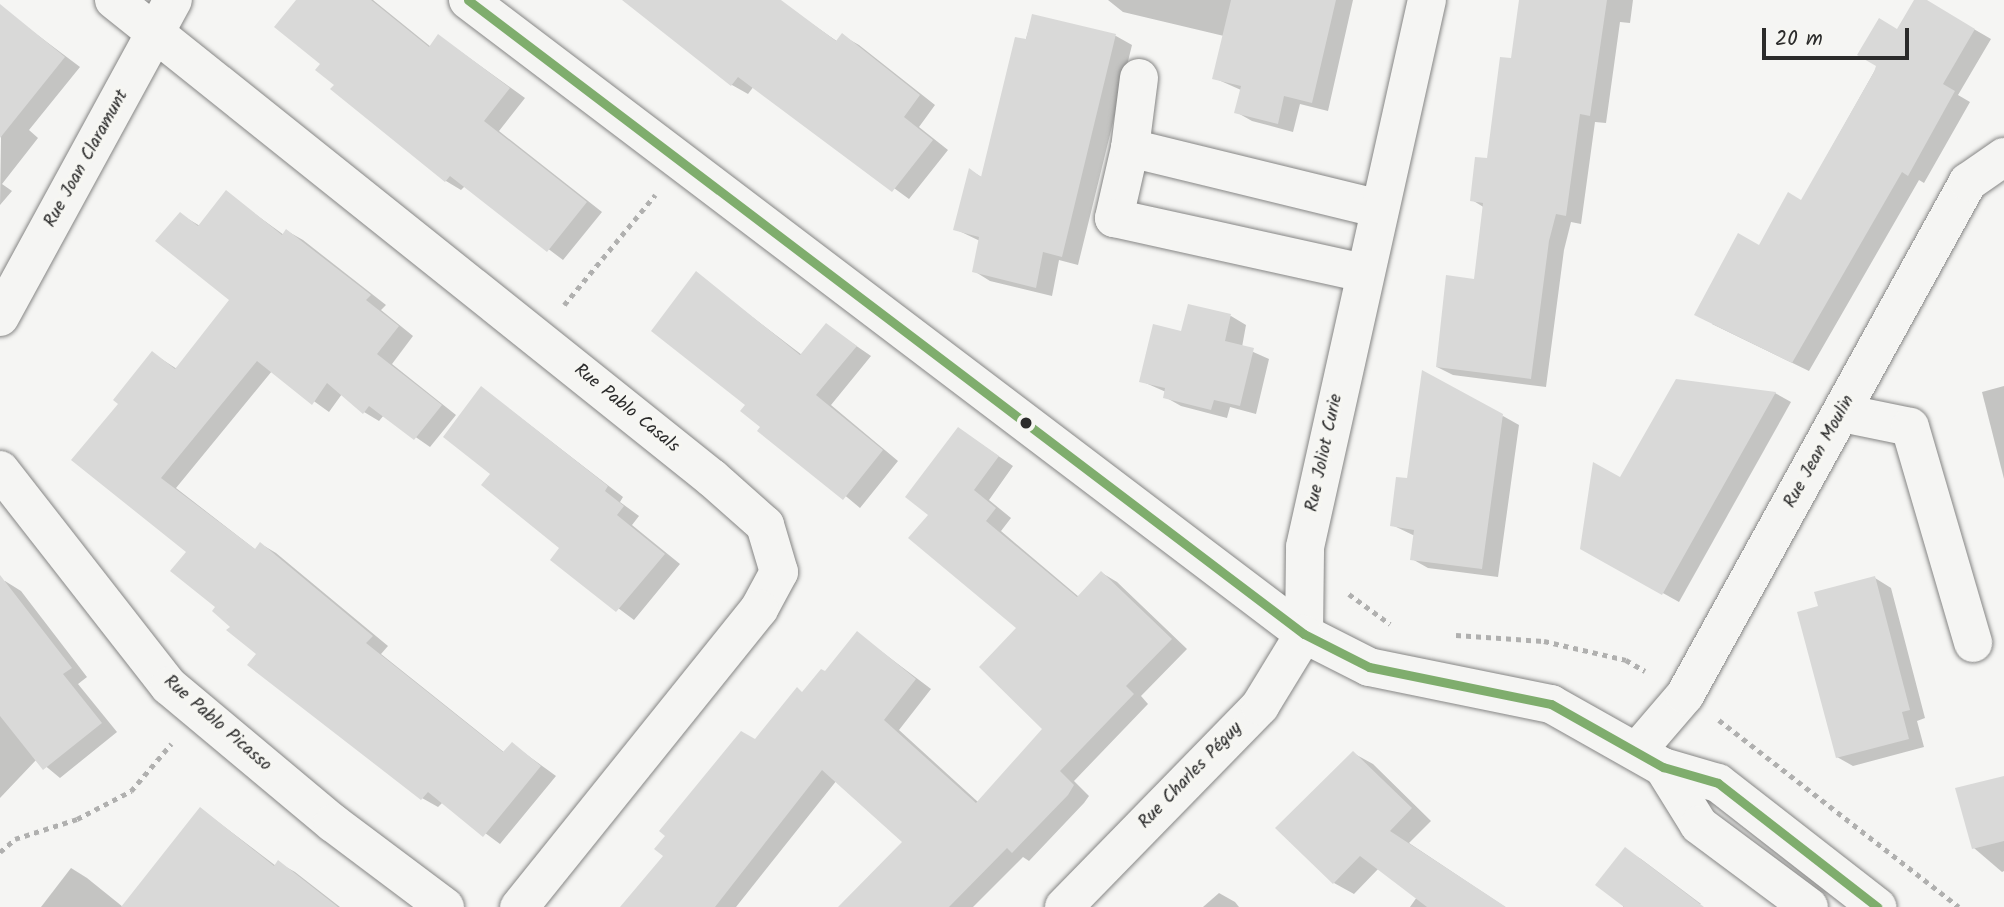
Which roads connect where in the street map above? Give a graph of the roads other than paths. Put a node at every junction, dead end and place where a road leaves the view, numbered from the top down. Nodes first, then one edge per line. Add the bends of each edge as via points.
1 (114, 0) edge
2 (468, 0) edge
3 (1427, 0) edge
4 (165, 16) edge
5 (1139, 78) dead end
6 (1130, 148) junction
7 (2004, 157) edge
8 (1380, 209) junction
9 (1365, 274) junction
10 (0, 317) edge
11 (1842, 414) junction
12 (0, 470) edge
13 (1304, 634) junction
14 (1973, 643) dead end
15 (1650, 759) junction
16 (446, 907) edge
17 (519, 907) edge
18 (1064, 907) edge
19 (1809, 907) edge
20 (1877, 907) edge

1 - 4 street, Rue Pablo Casals
2 - 13 street
3 - 8 street, Rue Joliot Curie
4 - 10 street, Rue Joan Claramunt
4 - 17 street, Rue Pablo Casals via 537,338 765,525 779,572 759,609
5 - 6 street
6 - 8 street
6 - 9 street via 1114,218
7 - 11 street, Rue Jean Moulin via 1968,182
8 - 9 street, Rue Joliot Curie
9 - 13 street, Rue Joliot Curie via 1305,547
11 - 14 street via 1910,427
11 - 15 street, Rue Jean Moulin
12 - 16 street, Rue Pablo Picasso via 169,687 333,823
13 - 15 street via 1369,667 1551,704
13 - 18 street, Rue Charles Péguy via 1260,706
15 - 19 street via 1699,825
15 - 20 street via 1718,783

